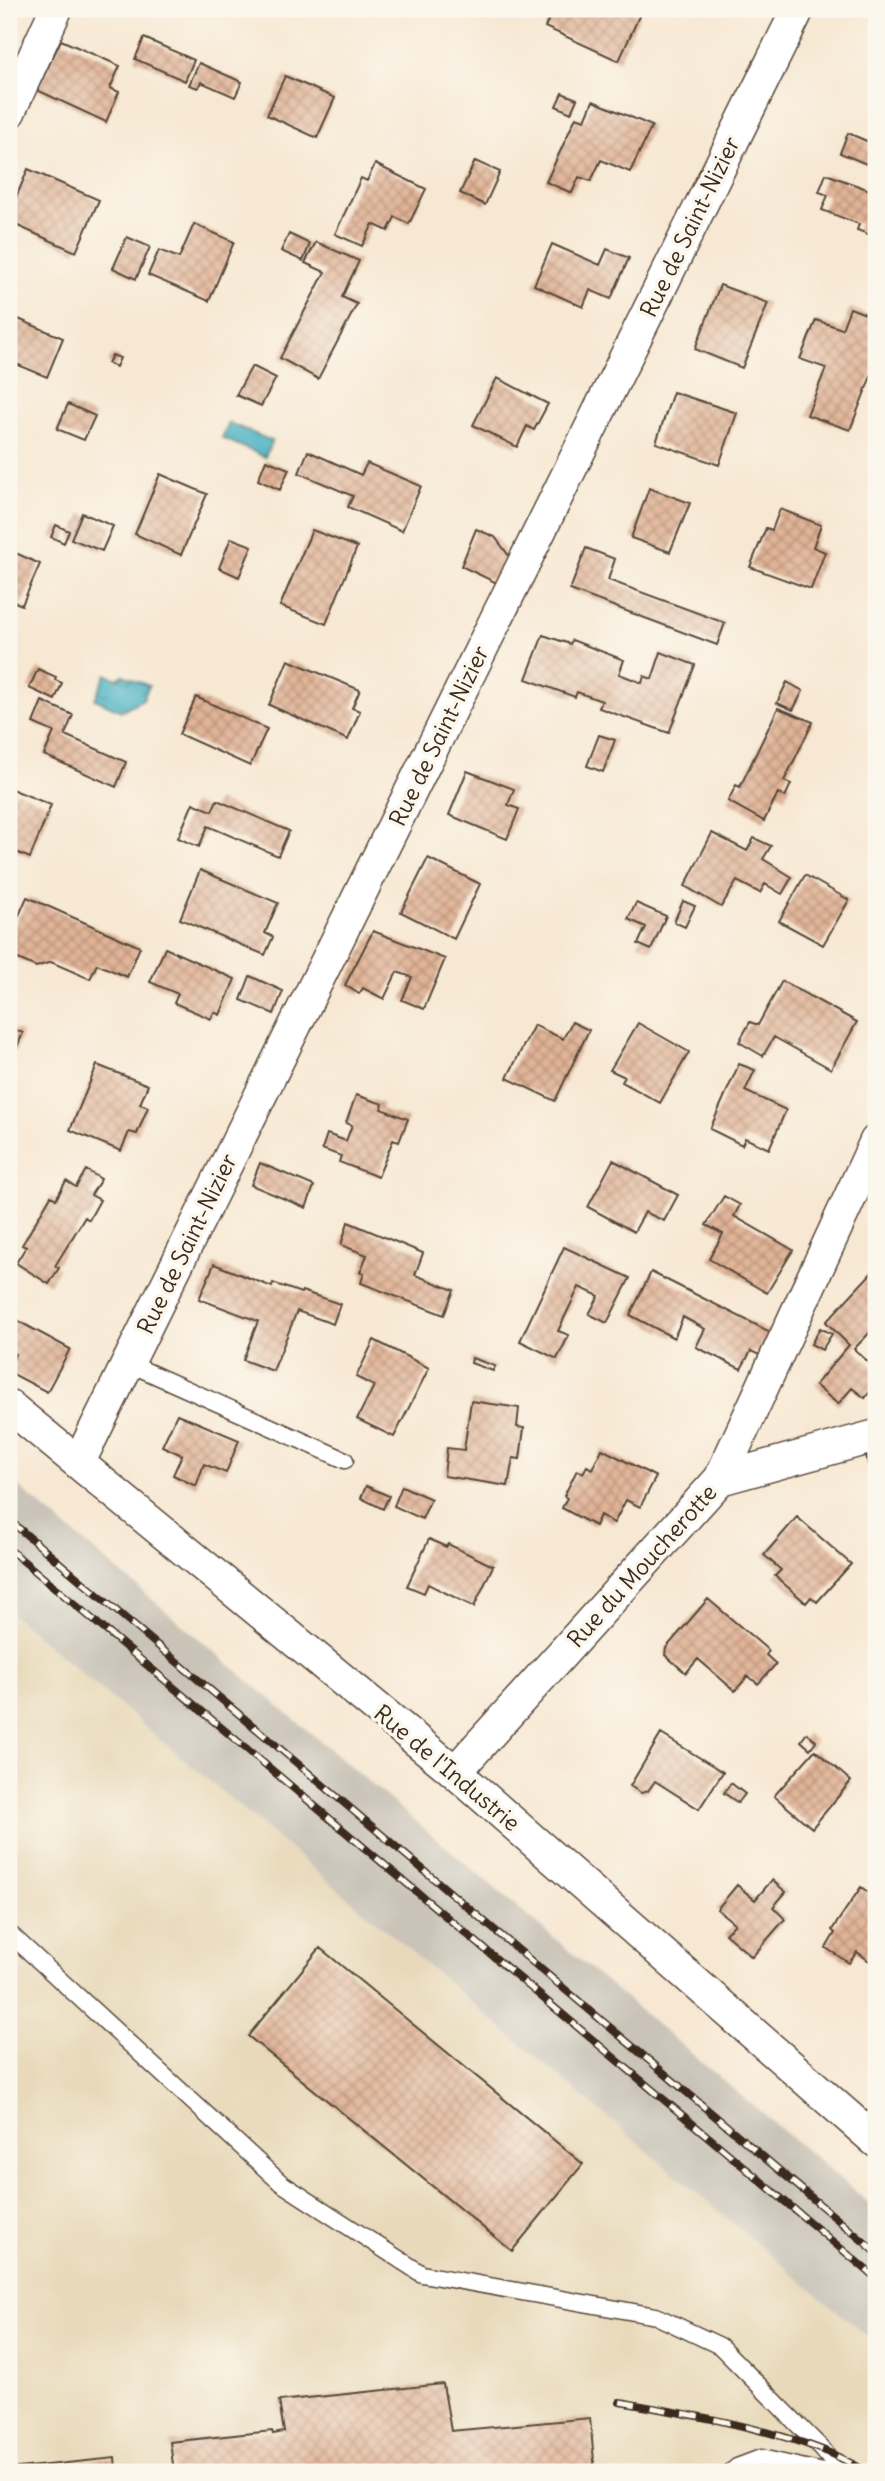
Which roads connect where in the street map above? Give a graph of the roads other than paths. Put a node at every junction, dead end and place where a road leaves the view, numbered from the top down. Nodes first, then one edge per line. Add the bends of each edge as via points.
1 (56, 9) edge
2 (798, 9) edge
3 (9, 113) edge
4 (876, 1141) edge
5 (128, 1363) junction
6 (9, 1406) edge
7 (876, 1436) edge
8 (345, 1460) dead end
9 (79, 1462) junction
10 (720, 1479) junction
11 (455, 1772) junction
12 (9, 1933) edge
13 (876, 2141) edge
14 (731, 2472) edge
15 (824, 2472) edge
16 (840, 2472) edge

1 - 3 street
2 - 5 street, Rue de Saint-Nizier
4 - 10 street, Rue du Moucherotte
5 - 8 lane
5 - 9 street, Rue de Saint-Nizier
6 - 9 street, Rue de l'Industrie
7 - 10 street
9 - 11 street, Rue de l'Industrie
10 - 11 street, Rue du Moucherotte
11 - 13 street, Rue de l'Industrie
12 - 16 lane via 281,2183 422,2274 656,2316 720,2346
14 - 15 lane via 761,2458

